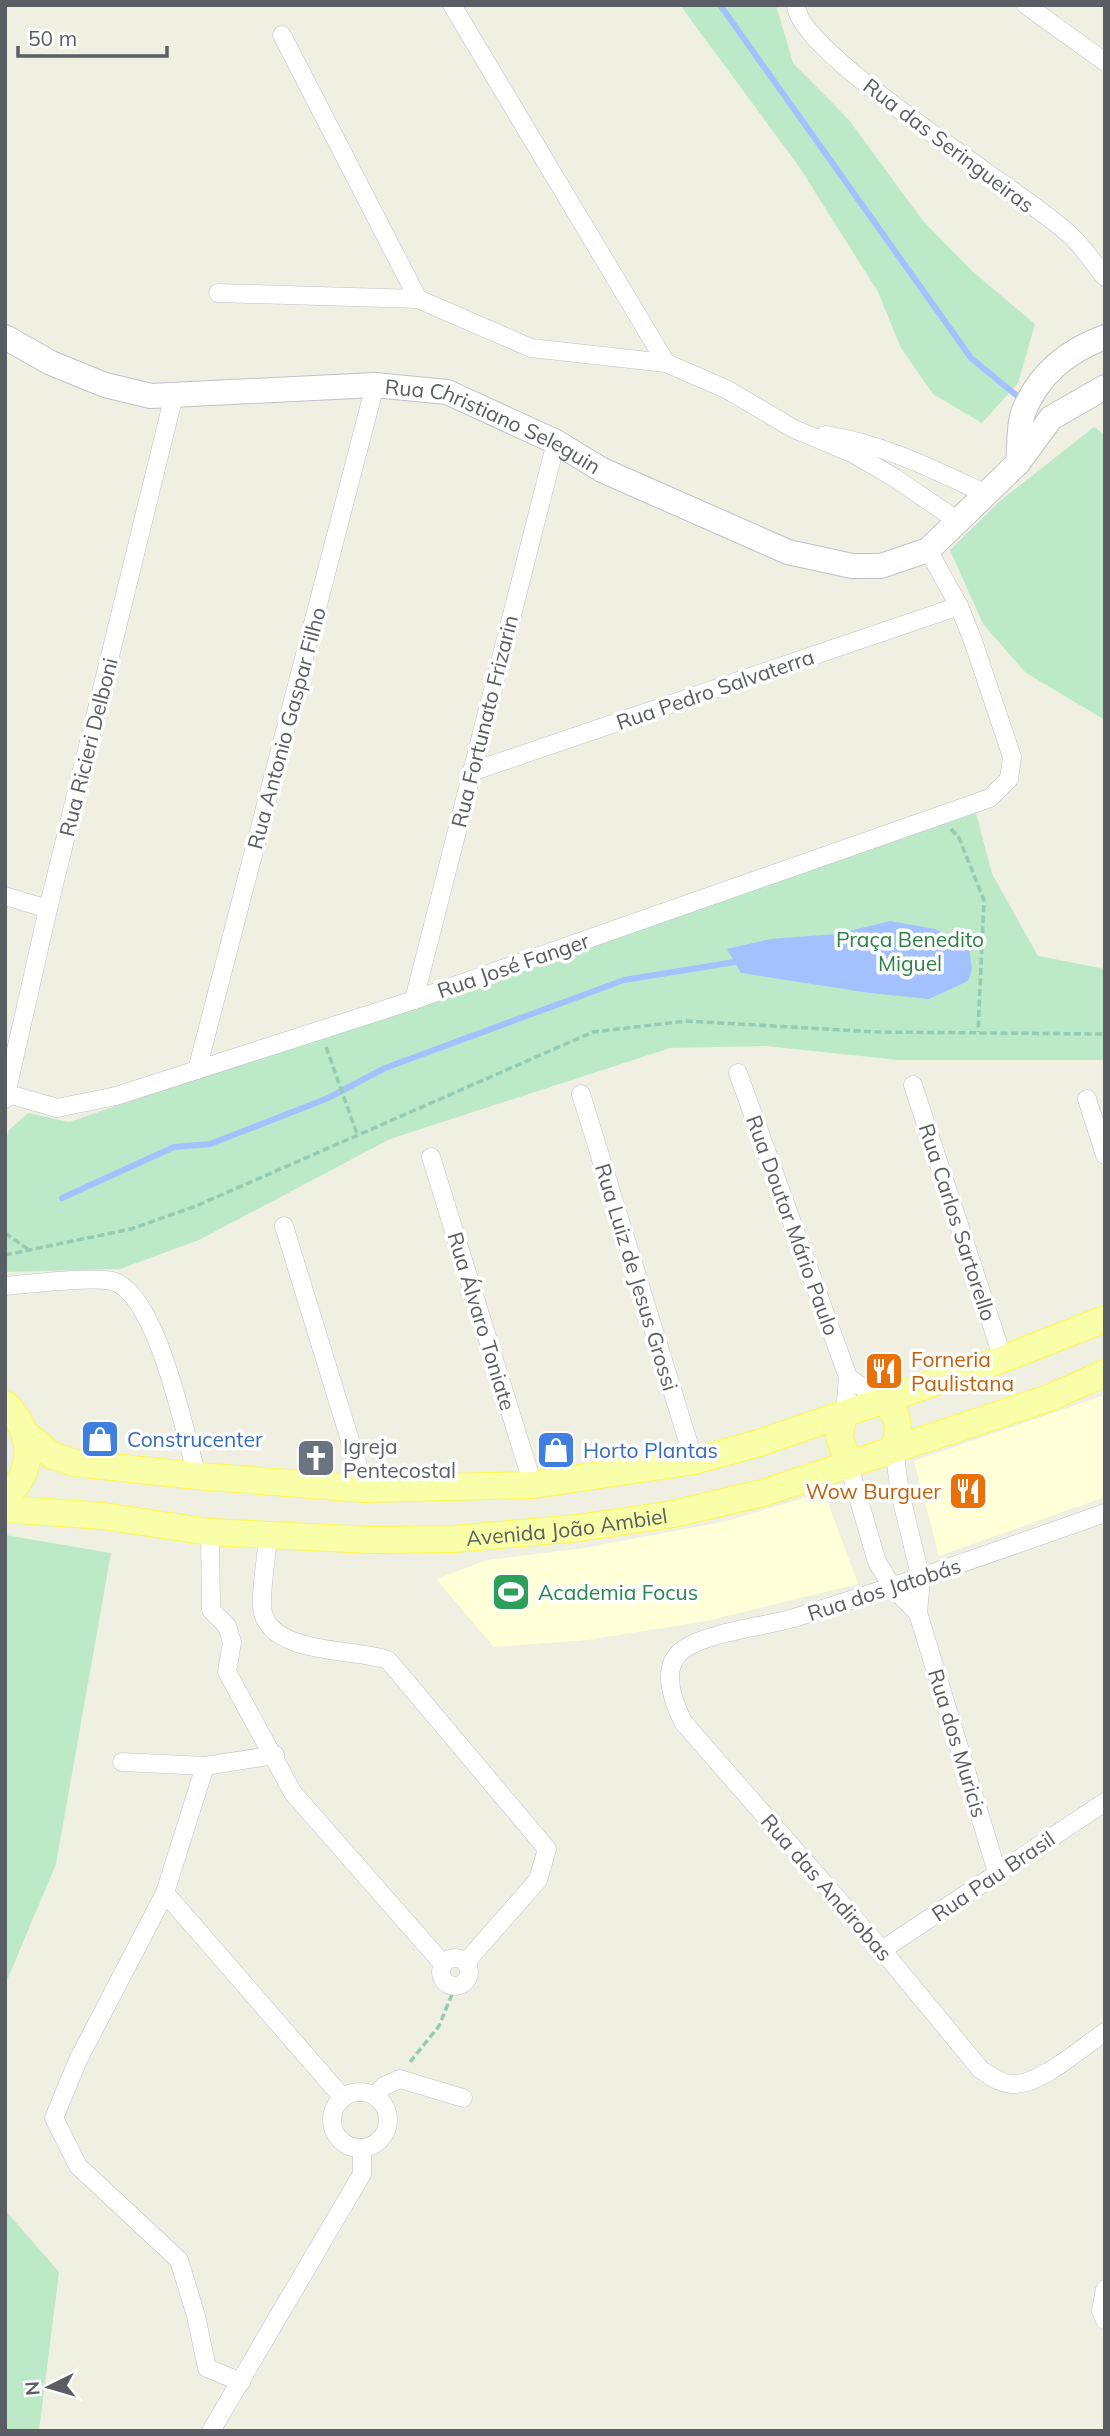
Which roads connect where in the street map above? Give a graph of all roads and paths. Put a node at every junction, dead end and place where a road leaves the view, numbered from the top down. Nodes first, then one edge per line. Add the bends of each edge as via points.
1 (452, 5) edge
2 (1026, 5) edge
3 (796, 7) edge
4 (282, 35) dead end
5 (1105, 62) edge
6 (1105, 277) edge
7 (218, 293) dead end
8 (418, 299) junction
9 (5, 337) edge
10 (1105, 337) edge
11 (666, 363) junction
12 (1042, 376) junction
13 (375, 385) junction
14 (1105, 387) edge
15 (174, 395) junction
16 (1065, 408) junction
17 (794, 429) junction
18 (556, 442) junction
19 (1018, 463) junction
20 (986, 494) junction
21 (958, 521) junction
22 (928, 550) junction
23 (959, 606) junction
24 (471, 772) junction
25 (939, 816) junction
26 (5, 896) edge
27 (48, 909) junction
28 (414, 1000) junction
29 (320, 1030) junction
30 (978, 1032) junction
31 (1105, 1034) edge
32 (197, 1070) junction
33 (738, 1073) dead end
34 (912, 1085) dead end
35 (581, 1094) dead end
36 (6, 1095) edge
37 (1087, 1099) dead end
38 (357, 1134) junction
39 (1105, 1155) edge
40 (431, 1157) dead end
41 (284, 1226) dead end
42 (5, 1233) edge
43 (29, 1250) junction
44 (5, 1255) edge
45 (5, 1286) edge
46 (1105, 1319) edge
47 (1003, 1359) junction
48 (1105, 1373) edge
49 (848, 1377) junction
50 (881, 1401) junction
51 (5, 1404) edge
52 (845, 1413) junction
53 (27, 1435) junction
54 (894, 1449) junction
55 (694, 1461) junction
56 (849, 1466) junction
57 (197, 1476) junction
58 (533, 1485) junction
59 (365, 1489) junction
60 (5, 1496) edge
61 (5, 1509) edge
62 (1105, 1513) edge
63 (211, 1532) junction
64 (268, 1537) junction
65 (921, 1579) junction
66 (893, 1588) junction
67 (918, 1613) junction
68 (670, 1670) joint
69 (275, 1755) junction
70 (122, 1762) dead end
71 (205, 1766) junction
72 (1105, 1802) edge
73 (997, 1872) junction
74 (165, 1893) junction
75 (882, 1950) junction
76 (466, 1962) junction
77 (443, 1964) junction
78 (456, 1987) junction
79 (1105, 2032) edge
80 (400, 2079) junction
81 (375, 2096) junction
82 (343, 2098) junction
83 (463, 2098) dead end
84 (362, 2148) junction
85 (1105, 2289) edge
86 (1105, 2320) edge
87 (241, 2382) junction
88 (211, 2431) edge

1 - 11 street
2 - 5 street
3 - 6 street, Rua das Seringueiras via 805,25 842,65 1071,236
4 - 8 street
7 - 8 street
8 - 11 street via 531,348
9 - 15 main road, Rua Christiano Seleguin via 51,363 105,385 151,396
10 - 12 main road via 1072,350
11 - 17 street via 726,389
12 - 16 main road via 1047,395
12 - 19 main road via 1023,415
13 - 15 main road, Rua Christiano Seleguin
13 - 18 main road, Rua Christiano Seleguin via 447,392
13 - 32 street, Rua Antonio Gaspar Filho
14 - 16 main road, Rua Christiano Seleguin
15 - 27 street, Rua Ricieri Delboni
16 - 19 main road, Rua Christiano Seleguin via 1051,418
17 - 20 street via 860,440
17 - 21 street via 854,454
18 - 22 main road, Rua Christiano Seleguin via 603,470 788,552 852,566 881,565
18 - 24 street, Rua Fortunato Frizarin
19 - 20 main road, Rua Christiano Seleguin
20 - 21 main road, Rua Christiano Seleguin
21 - 22 main road, Rua Christiano Seleguin
22 - 23 street
23 - 24 street, Rua Pedro Salvaterra
23 - 25 street, Rua José Fanger via 1012,757 1009,779 990,798
24 - 28 street, Rua Fortunato Frizarin
25 - 28 street, Rua José Fanger
25 - 30 path via 959,838 984,900
26 - 27 street
27 - 36 street, Rua Ricieri Delboni
28 - 29 street, Rua José Fanger
29 - 32 street, Rua José Fanger
29 - 38 path
30 - 31 path
30 - 38 path via 877,1032 686,1021 593,1031
32 - 36 street, Rua José Fanger via 116,1097 57,1108
33 - 49 street, Rua Doutor Mário Paulo
34 - 47 street, Rua Carlos Sartorello
35 - 55 street, Rua Luiz de Jesus Grossi
37 - 39 street
38 - 43 path via 157,1220
40 - 58 street, Rua Álvaro Toniate
41 - 59 street
42 - 43 path
43 - 44 path
45 - 57 street via 111,1280 133,1294 155,1330
46 - 47 main road
47 - 50 main road
48 - 54 main road, Avenida João Ambiel via 1049,1398
49 - 50 street
49 - 52 street, Rua Doutor Mário Paulo
50 - 52 main road
50 - 54 main road via 897,1418
51 - 53 main road
52 - 55 main road
52 - 56 main road via 839,1436
53 - 57 main road via 54,1456 75,1463
53 - 60 main road via 24,1473
54 - 56 main road, Avenida João Ambiel
54 - 65 street, Rua dos Muricis
55 - 58 main road
56 - 64 main road, Avenida João Ambiel via 712,1505 578,1528 454,1539
56 - 66 street, Rua dos Muricis via 877,1562
57 - 59 main road
58 - 59 main road
61 - 63 main road, Avenida João Ambiel via 103,1516
62 - 65 street, Rua dos Jatobás
63 - 64 main road, Avenida João Ambiel
63 - 69 street via 211,1609 227,1626 232,1642 227,1672
64 - 76 street via 262,1612 274,1632 304,1646 370,1653 388,1660 547,1849 538,1881
65 - 66 street, Rua dos Jatobás
65 - 67 street, Rua dos Muricis
66 - 67 street, Rua dos Muricis
66 - 68 street, Rua dos Jatobás via 682,1649
67 - 73 street, Rua dos Muricis
68 - 75 street, Rua das Andirobas via 670,1694 683,1722
69 - 71 street
69 - 77 street via 293,1794
70 - 71 street
71 - 74 street
72 - 73 street, Rua Pau Brasil
73 - 75 street, Rua Pau Brasil
74 - 82 street
74 - 87 street via 78,2060 54,2118 78,2166 179,2260 207,2368
75 - 79 street, Rua das Andirobas via 981,2070 996,2080 1012,2084 1032,2081
76 - 77 street via 454,1957
76 - 78 street via 469,1975
77 - 78 street via 444,1982
78 - 80 path via 439,2026
80 - 81 street
80 - 83 street
81 - 82 street via 359,2092
81 - 84 street via 386,2110 387,2127 378,2141
82 - 84 street via 333,2112 334,2130 345,2143
84 - 87 street via 362,2174
85 - 86 street via 1101,2311
87 - 88 street

